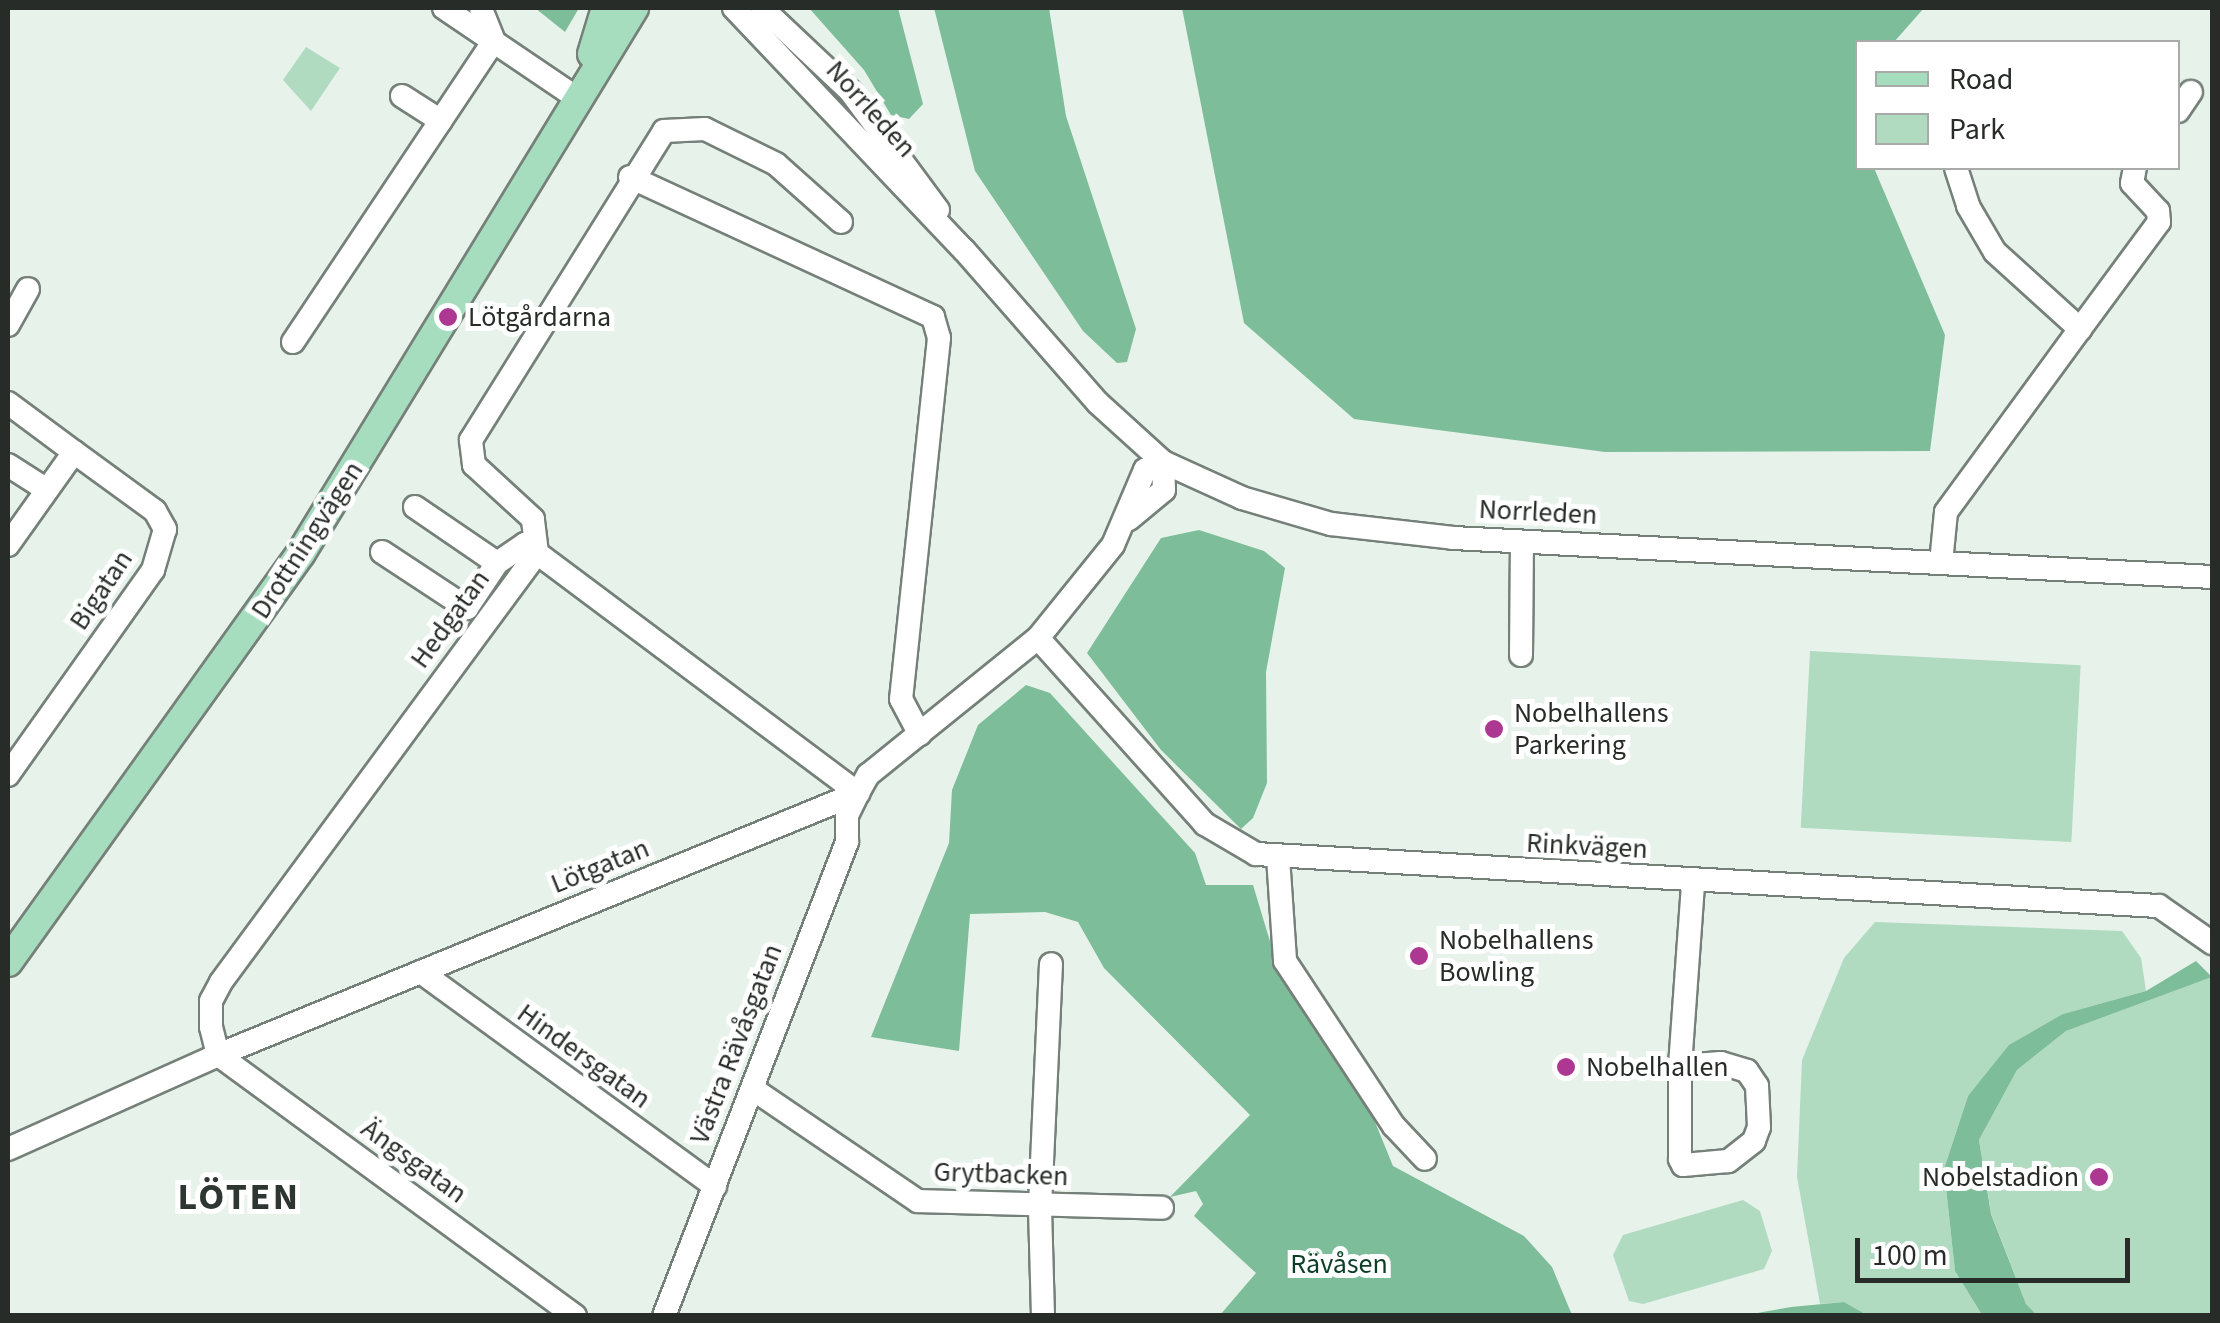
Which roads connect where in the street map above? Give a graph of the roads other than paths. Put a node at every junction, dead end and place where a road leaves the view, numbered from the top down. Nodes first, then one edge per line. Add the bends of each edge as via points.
1 (444, 8) edge
2 (481, 8) edge
3 (606, 8) edge
4 (634, 8) edge
5 (734, 8) edge
6 (762, 8) edge
7 (494, 41) junction
8 (402, 96) dead end
9 (578, 98) junction
10 (441, 121) junction
11 (1957, 170) edge
12 (2135, 170) edge
13 (630, 178) junction
14 (841, 222) dead end
15 (964, 250) junction
16 (28, 289) dead end
17 (8, 326) edge
18 (2080, 330) junction
19 (293, 342) dead end
20 (8, 403) edge
21 (74, 452) junction
22 (1163, 462) junction
23 (8, 465) edge
24 (47, 490) junction
25 (415, 507) dead end
26 (1522, 542) junction
27 (8, 545) edge
28 (382, 552) dead end
29 (537, 553) junction
30 (496, 563) junction
31 (1940, 563) junction
32 (2212, 577) edge
33 (1038, 638) junction
34 (1521, 656) dead end
35 (920, 734) junction
36 (8, 775) edge
37 (858, 793) junction
38 (1278, 858) junction
39 (1694, 882) junction
40 (2212, 943) edge
41 (8, 962) edge
42 (1052, 964) dead end
43 (422, 972) junction
44 (218, 1055) junction
45 (1680, 1066) junction
46 (752, 1089) junction
47 (8, 1148) edge
48 (1426, 1160) dead end
49 (715, 1186) junction
50 (1040, 1206) junction
51 (1162, 1208) dead end
52 (576, 1316) edge
53 (664, 1316) edge
54 (1043, 1316) edge

1 - 7 street
2 - 7 street
3 - 9 main road, Drottningvägen
4 - 9 main road, Drottningvägen
5 - 15 street, Norrleden
6 - 15 street, Norrleden via 881,128
7 - 9 street
7 - 10 street
8 - 10 street
9 - 41 main road, Drottningvägen via 301,553
10 - 19 street
11 - 18 street via 1995,252
12 - 18 street via 2132,183 2159,222
13 - 14 street via 664,131 688,126 776,164
13 - 29 street via 470,440 474,465 533,519
13 - 35 street via 933,317 940,338 901,699
15 - 22 street, Norrleden via 1098,403
16 - 17 street
18 - 31 street via 1946,512
20 - 21 street, Bigatan
21 - 24 street
21 - 36 street, Bigatan via 155,511 164,548
22 - 26 street, Norrleden via 1291,516 1373,531
22 - 33 street, Lötgatan via 1164,490 1128,519
23 - 24 street
24 - 27 street
25 - 30 street
26 - 31 street, Norrleden
26 - 34 street
28 - 30 street via 467,608
29 - 30 street via 525,544
29 - 37 street
29 - 44 street, Hedgatan via 222,982 211,1001
31 - 32 street, Norrleden
33 - 35 street, Lötgatan
33 - 38 street, Rinkvägen via 1204,824 1229,844
35 - 37 street, Lötgatan via 868,775
37 - 43 street, Lötgatan
37 - 46 street, Västra Rävåsgatan via 847,816 846,842
38 - 39 street, Rinkvägen
38 - 48 street via 1284,961 1394,1126
39 - 40 street, Rinkvägen via 2159,906
39 - 45 street
42 - 50 street
43 - 44 street, Lötgatan
43 - 49 street, Hindersgatan
44 - 47 street, Lötgatan
44 - 52 street, Ängsgatan
45 - 45 street via 1683,1166 1728,1161 1754,1141 1760,1127 1757,1086 1747,1071 1720,1063
46 - 49 street, Västra Rävåsgatan
46 - 50 street, Grytbacken via 918,1201
49 - 53 street, Västra Rävåsgatan
50 - 51 street, Grytbacken
50 - 54 street

